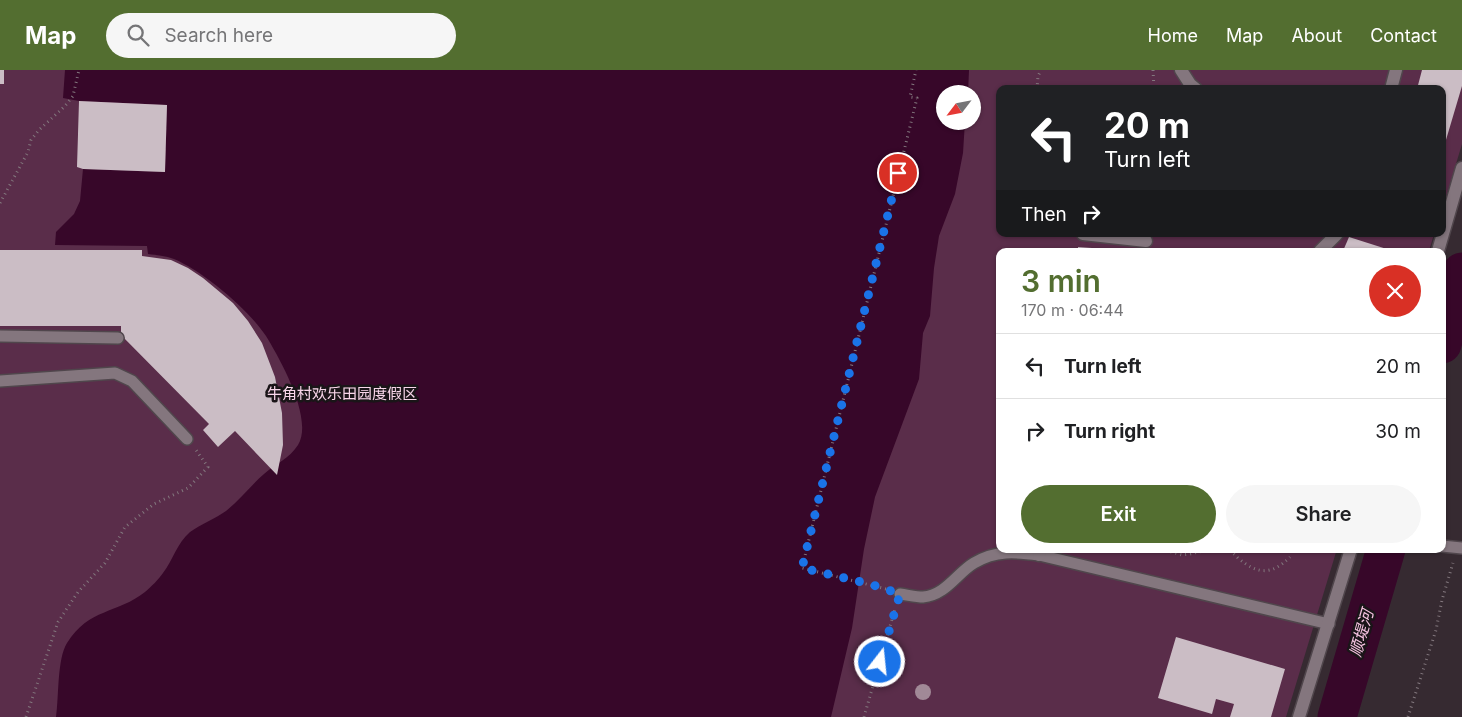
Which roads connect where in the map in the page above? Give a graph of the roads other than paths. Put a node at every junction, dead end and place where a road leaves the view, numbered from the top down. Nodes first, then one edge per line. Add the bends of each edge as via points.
1 (1181, 70) edge
2 (1396, 70) edge
3 (1191, 85) edge
4 (1392, 85) edge
5 (1462, 168) edge
6 (1448, 199) edge
7 (1118, 237) edge
8 (1334, 237) edge
9 (1146, 242) edge
10 (1323, 248) edge
11 (0, 336) edge
12 (118, 338) dead end
13 (0, 381) edge
14 (187, 439) road end
15 (1446, 546) edge
16 (1460, 548) edge
17 (1000, 553) edge
18 (1043, 553) edge
19 (1350, 553) edge
20 (900, 594) road end
21 (1329, 624) junction
22 (1299, 717) edge

1 - 3 street
2 - 4 street
5 - 6 street
7 - 9 street
8 - 10 street
11 - 12 lane
13 - 14 lane via 115,372 132,381
15 - 16 lane
17 - 20 lane via 976,562 947,587 931,595
18 - 21 lane
19 - 21 street
21 - 22 street

